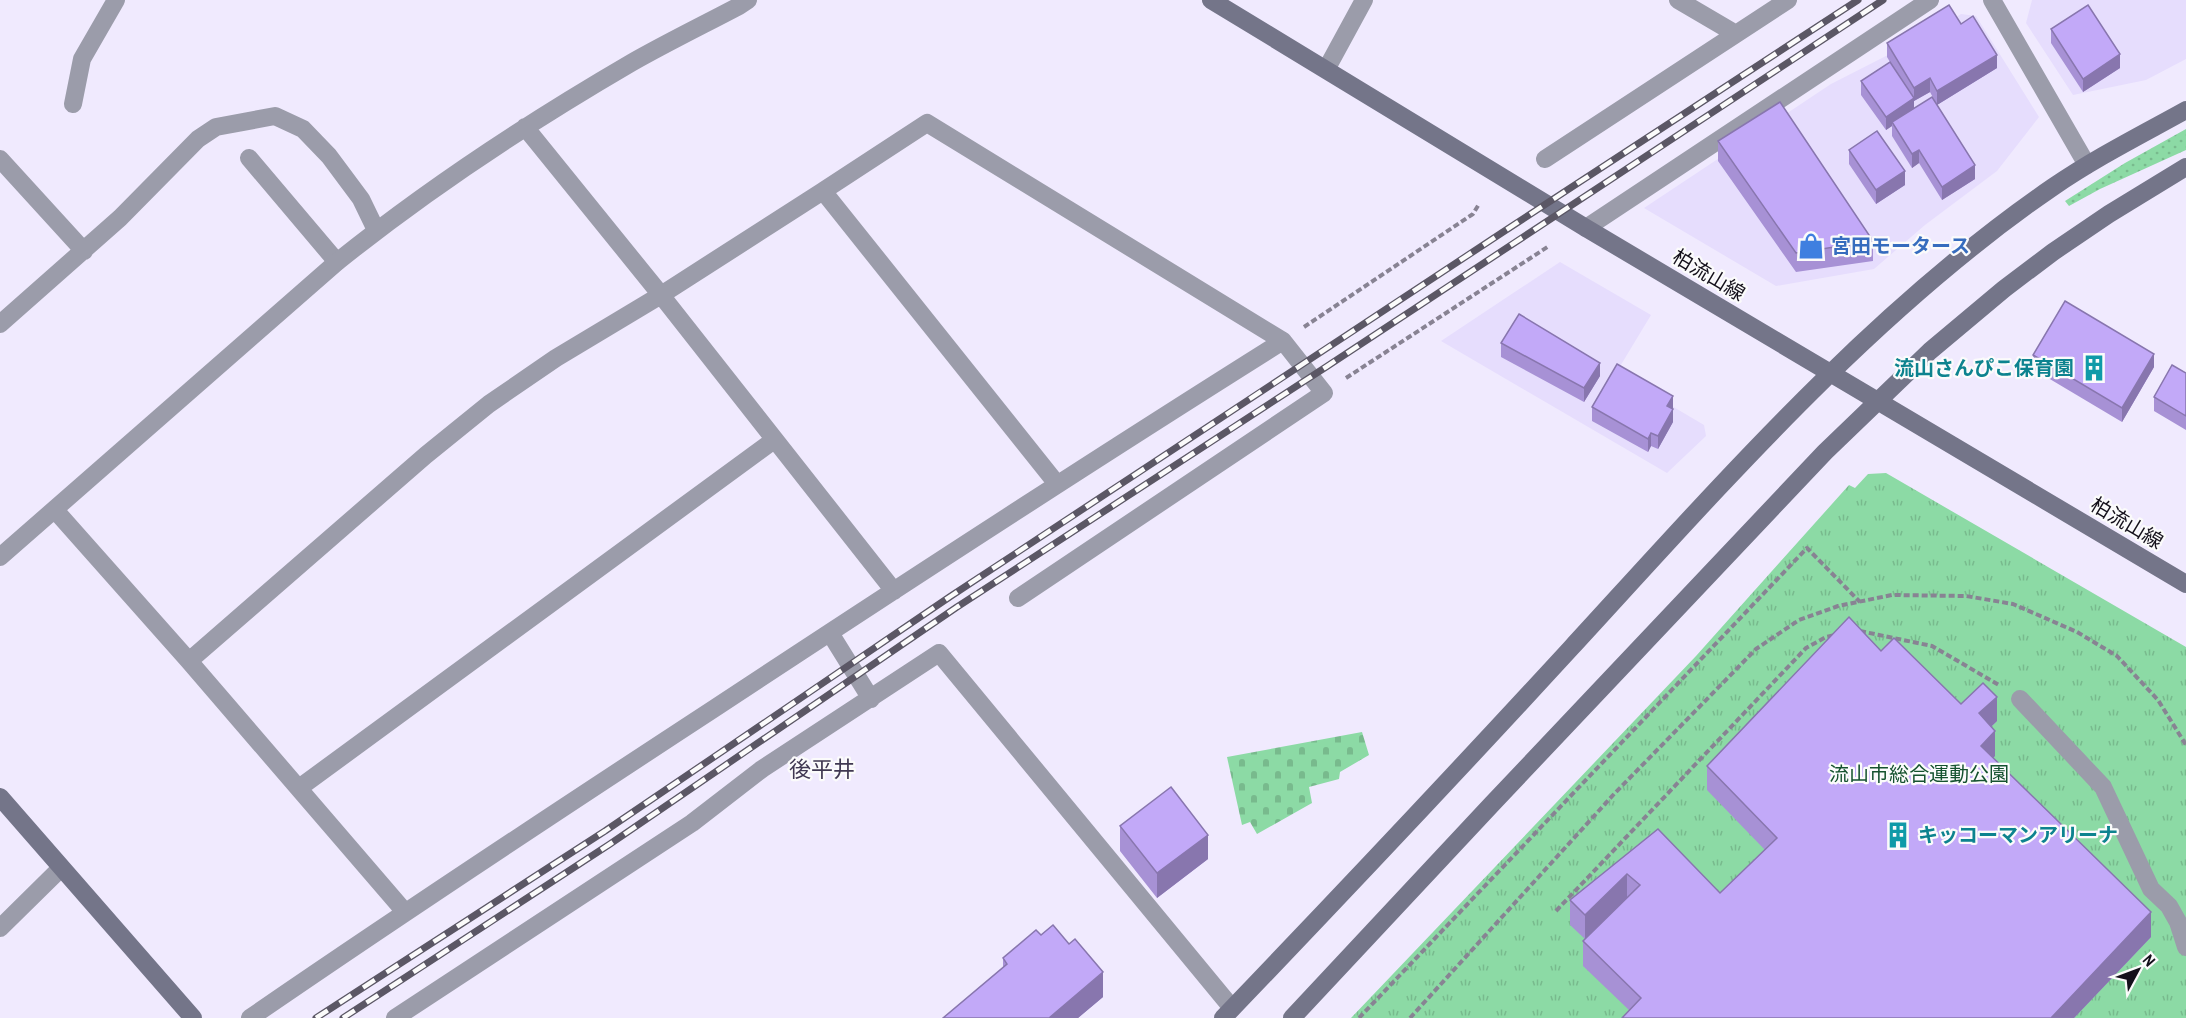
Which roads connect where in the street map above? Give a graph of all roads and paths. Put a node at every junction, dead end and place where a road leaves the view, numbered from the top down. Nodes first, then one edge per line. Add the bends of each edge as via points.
1 (116, 0) edge
2 (748, 0) edge
3 (1211, 0) edge
4 (1364, 0) edge
5 (1678, 0) edge
6 (1788, 0) edge
7 (1930, 0) edge
8 (1992, 0) edge
9 (1736, 34) junction
10 (1327, 68) junction
11 (73, 104) dead end
12 (2186, 110) edge
13 (525, 127) junction
14 (249, 158) dead end
15 (0, 159) edge
16 (1545, 159) dead end
17 (2087, 165) junction
18 (2186, 167) edge
19 (823, 191) junction
20 (1479, 204) dead end
21 (1586, 228) junction
22 (376, 230) junction
23 (1549, 246) dead end
24 (84, 251) junction
25 (337, 262) junction
26 (661, 295) junction
27 (0, 324) edge
28 (1283, 341) junction
29 (1831, 373) junction
30 (1324, 393) junction
31 (1878, 402) junction
32 (774, 440) junction
33 (1057, 484) junction
34 (55, 510) junction
35 (0, 557) edge
36 (2186, 584) edge
37 (894, 591) junction
38 (1018, 598) dead end
39 (1860, 602) junction
40 (1854, 630) edge
41 (830, 633) junction
42 (1845, 633) edge
43 (189, 662) junction
44 (871, 699) junction
45 (2020, 699) joint
46 (2186, 745) edge
47 (299, 788) junction
48 (0, 796) edge
49 (61, 868) junction
50 (1557, 911) dead end
51 (405, 912) junction
52 (0, 928) edge
53 (2186, 946) edge
54 (1227, 1013) edge
55 (193, 1018) edge
56 (250, 1018) edge
57 (395, 1018) edge
58 (1292, 1018) edge
59 (1359, 1018) edge
60 (1410, 1018) edge

1 - 11 street via 82,58
2 - 13 street via 633,62
3 - 10 street, 柏流山線
4 - 10 street
5 - 9 street
6 - 9 street
7 - 21 street
8 - 17 street
9 - 16 street
10 - 21 street, 柏流山線
12 - 17 street
13 - 22 street
13 - 26 street
14 - 25 street
15 - 24 street
17 - 29 street via 1984,237
18 - 31 street via 2053,252 1930,351
19 - 26 street
19 - 28 street via 927,123
19 - 33 street
20 - 28 path via 1473,214
21 - 29 street, 柏流山線
22 - 24 street via 361,199 329,156 303,129 275,116 216,127 198,139
22 - 25 street
23 - 30 path
24 - 27 street
25 - 34 street
26 - 32 street
26 - 43 street via 489,404
28 - 30 street
28 - 33 street
29 - 31 street, 柏流山線
29 - 54 street
30 - 38 street
31 - 36 street, 柏流山線
31 - 58 street via 1825,452
32 - 37 street
32 - 47 street
33 - 37 street
34 - 35 street
34 - 43 street
37 - 41 street
39 - 46 path via 1892,595 1966,596 2013,604 2077,632 2117,656 2158,700
39 - 59 path via 1807,548
39 - 60 path via 1799,620 1756,649 1616,793
40 - 45 path via 1932,646
41 - 44 street
41 - 51 street
42 - 50 path via 1826,637 1806,648
43 - 47 street
44 - 54 street via 939,653
44 - 57 street via 762,770 692,823
45 - 53 street via 2103,787 2151,889 2169,906
47 - 51 street
48 - 49 street
49 - 52 street
49 - 55 street
51 - 56 street

